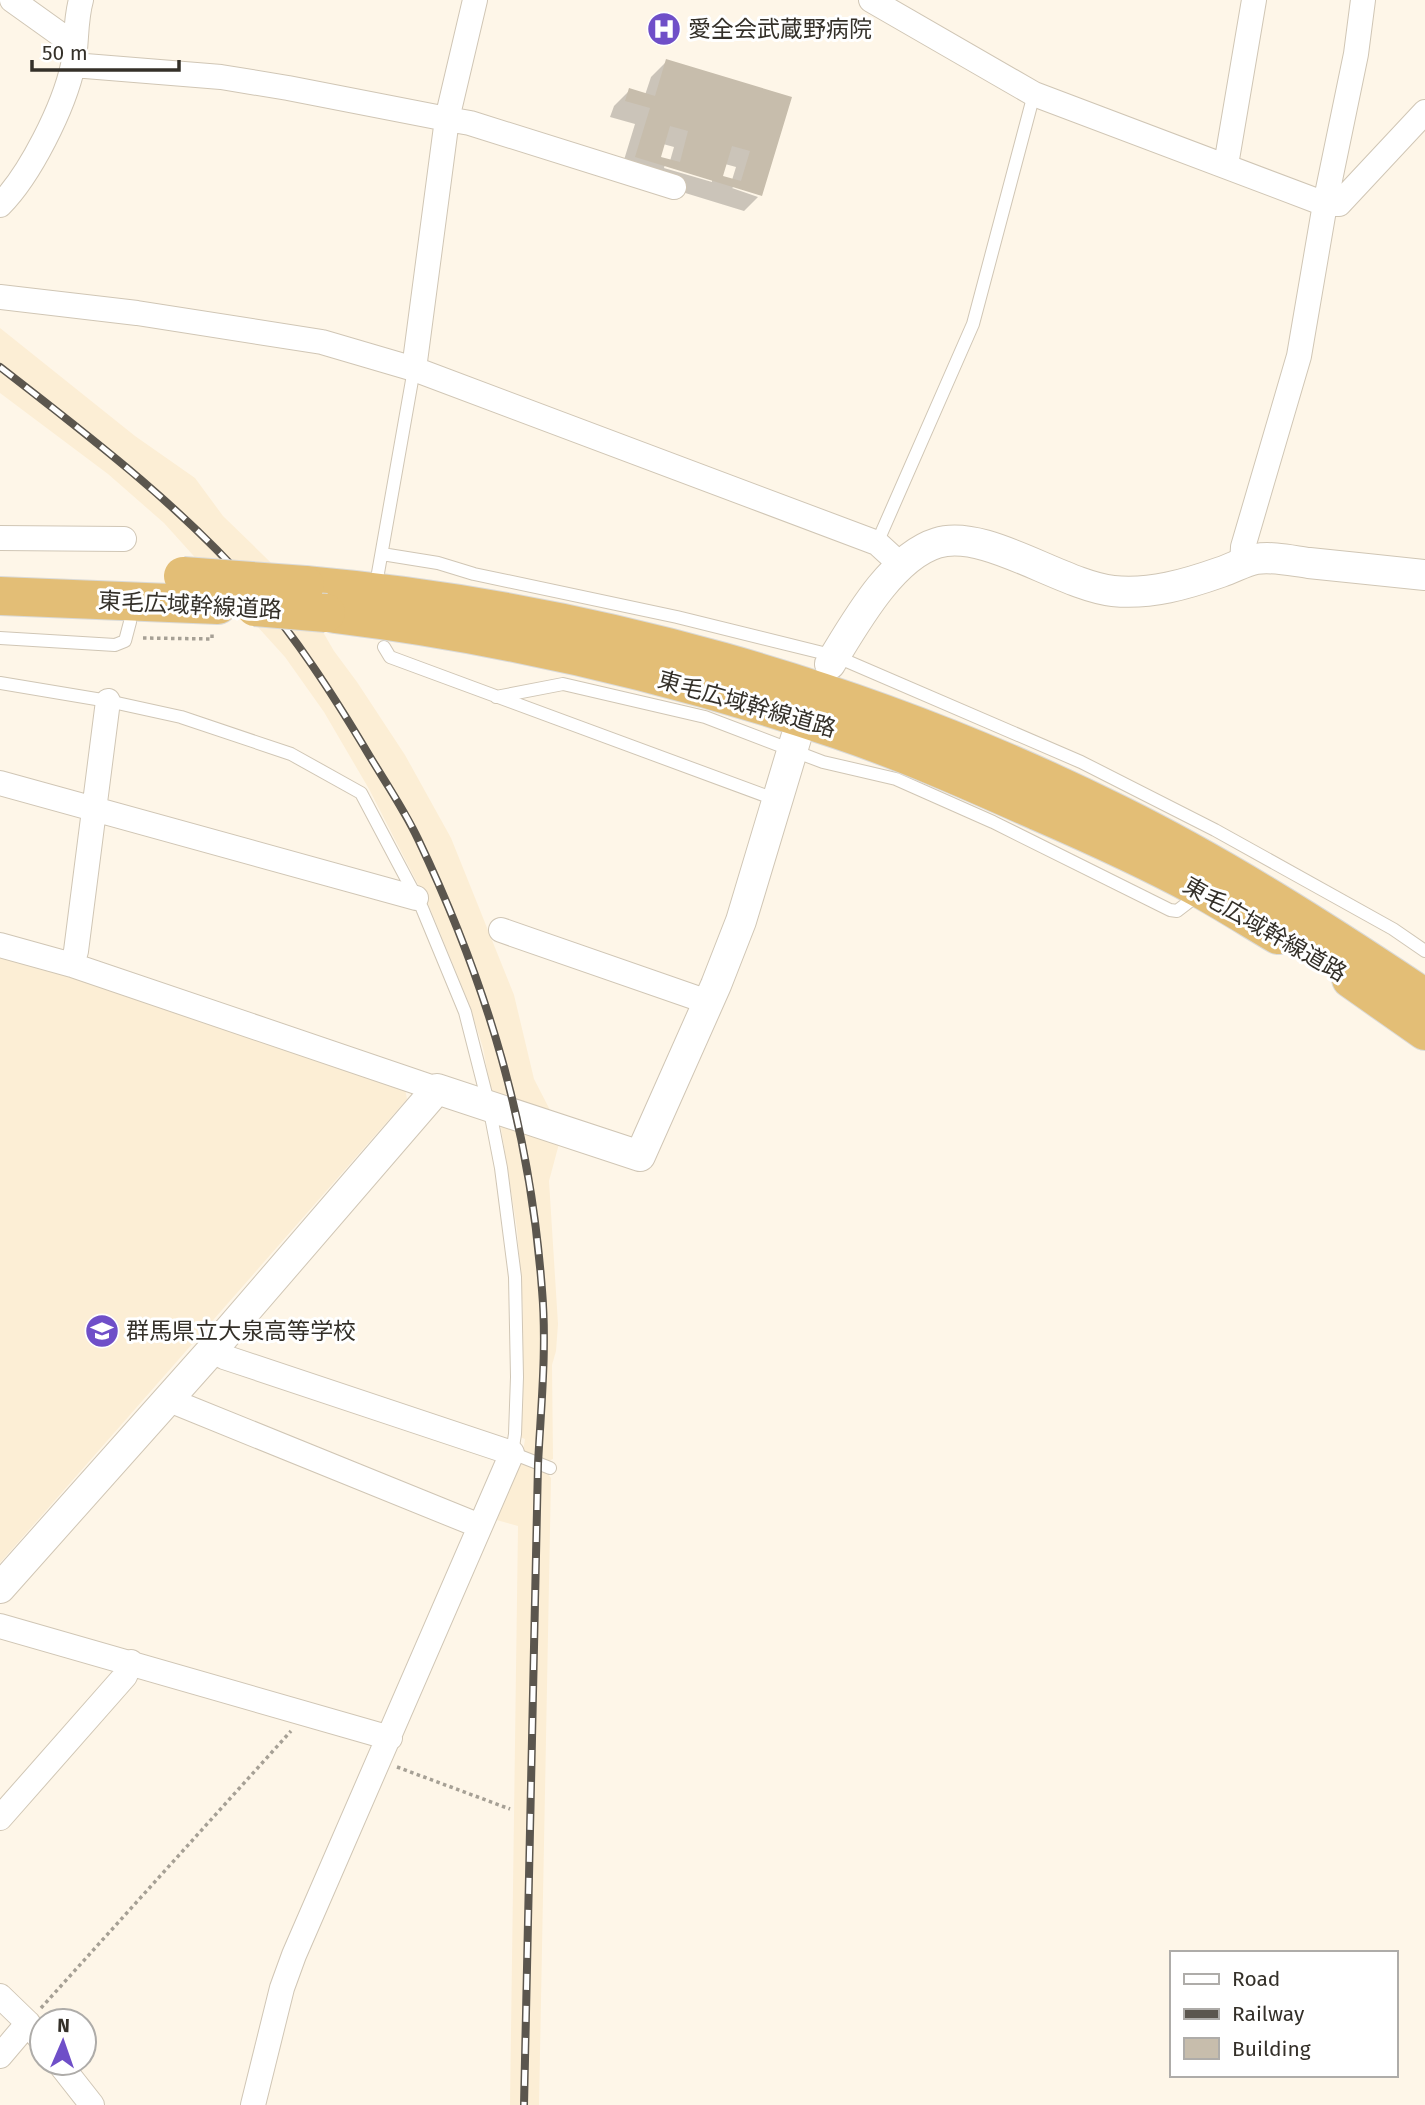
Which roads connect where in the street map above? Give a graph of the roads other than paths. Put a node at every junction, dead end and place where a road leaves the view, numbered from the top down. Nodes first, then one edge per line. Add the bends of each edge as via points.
1 (12, 0) edge
2 (81, 0) edge
3 (475, 0) edge
4 (871, 0) edge
5 (1254, 0) edge
6 (1363, 0) edge
7 (74, 52) junction
8 (1034, 94) junction
9 (1425, 112) edge
10 (447, 118) junction
11 (1226, 165) junction
12 (674, 187) dead end
13 (1325, 204) junction
14 (0, 205) edge
15 (0, 297) edge
16 (414, 369) junction
17 (0, 538) edge
18 (877, 543) junction
19 (129, 545) dead end
20 (382, 554) junction
21 (1242, 564) junction
22 (901, 565) junction
23 (0, 571) edge
24 (378, 573) dead end
25 (1425, 575) edge
26 (0, 596) edge
27 (315, 599) junction
28 (130, 622) dead end
29 (0, 638) edge
30 (384, 646) dead end
31 (832, 660) junction
32 (0, 683) edge
33 (496, 697) junction
34 (108, 701) junction
35 (794, 744) junction
36 (0, 783) edge
37 (777, 800) junction
38 (94, 810) junction
39 (1198, 887) junction
40 (416, 898) junction
41 (500, 930) dead end
42 (0, 945) edge
43 (1425, 951) edge
44 (72, 965) junction
45 (1423, 991) edge
46 (708, 1002) junction
47 (1425, 1031) edge
48 (437, 1089) junction
49 (489, 1106) junction
50 (212, 1350) junction
51 (179, 1404) dead end
52 (512, 1453) junction
53 (550, 1468) dead end
54 (480, 1526) junction
55 (0, 1588) edge
56 (0, 1626) edge
57 (131, 1662) junction
58 (385, 1749) junction
59 (0, 1818) edge
60 (0, 1996) edge
61 (28, 2025) edge
62 (28, 2037) edge
63 (0, 2056) edge
64 (70, 2077) edge
65 (92, 2105) edge
66 (253, 2105) edge

1 - 7 street via 61,36
2 - 7 street
3 - 10 street
4 - 8 street
5 - 11 street
6 - 13 street
7 - 10 street
7 - 14 street via 63,99 38,151
8 - 11 street
8 - 18 lane via 973,324
9 - 13 street via 1339,204
10 - 12 street
10 - 16 street
11 - 13 street
13 - 21 street via 1299,356 1243,547
15 - 16 street via 308,339
16 - 18 street
16 - 20 lane
17 - 19 street
18 - 22 street
20 - 24 lane
20 - 31 lane via 677,617
21 - 22 street via 1193,582 1137,593 1079,584 964,541 938,542
21 - 25 street via 1282,560
22 - 31 street
23 - 27 highway, 東毛広域幹線道路, bridge via 183,576
26 - 27 highway, 東毛広域幹線道路, bridge via 218,605
27 - 39 highway, 東毛広域幹線道路 via 377,619 567,654 840,730 1013,800
27 - 45 highway, 東毛広域幹線道路 via 394,594 529,617 679,650 829,693 964,744 1118,814 1209,862
28 - 29 lane via 125,641 115,645
30 - 33 lane via 390,657
31 - 43 lane via 1081,762 1215,830
32 - 34 lane
33 - 35 lane via 563,684 705,717
33 - 37 lane
34 - 38 street
34 - 40 lane via 181,718 291,754 356,789
35 - 37 street
35 - 39 lane via 823,762 896,779 1170,910 1178,911
36 - 38 street
37 - 46 street via 741,921
38 - 40 street
38 - 44 street
39 - 47 highway, 東毛広域幹線道路 via 1350,978
40 - 49 lane via 465,1012
41 - 46 street
42 - 44 street
44 - 48 street
46 - 49 street via 640,1156
48 - 49 street
48 - 50 street
49 - 52 lane via 515,1277 517,1377
50 - 52 street
50 - 55 street
51 - 54 street
52 - 53 lane
52 - 54 street
54 - 58 street
56 - 57 street
57 - 58 street via 307,1713
57 - 59 street via 125,1676
58 - 66 street via 294,1955
60 - 61 street
62 - 63 street
64 - 65 street

